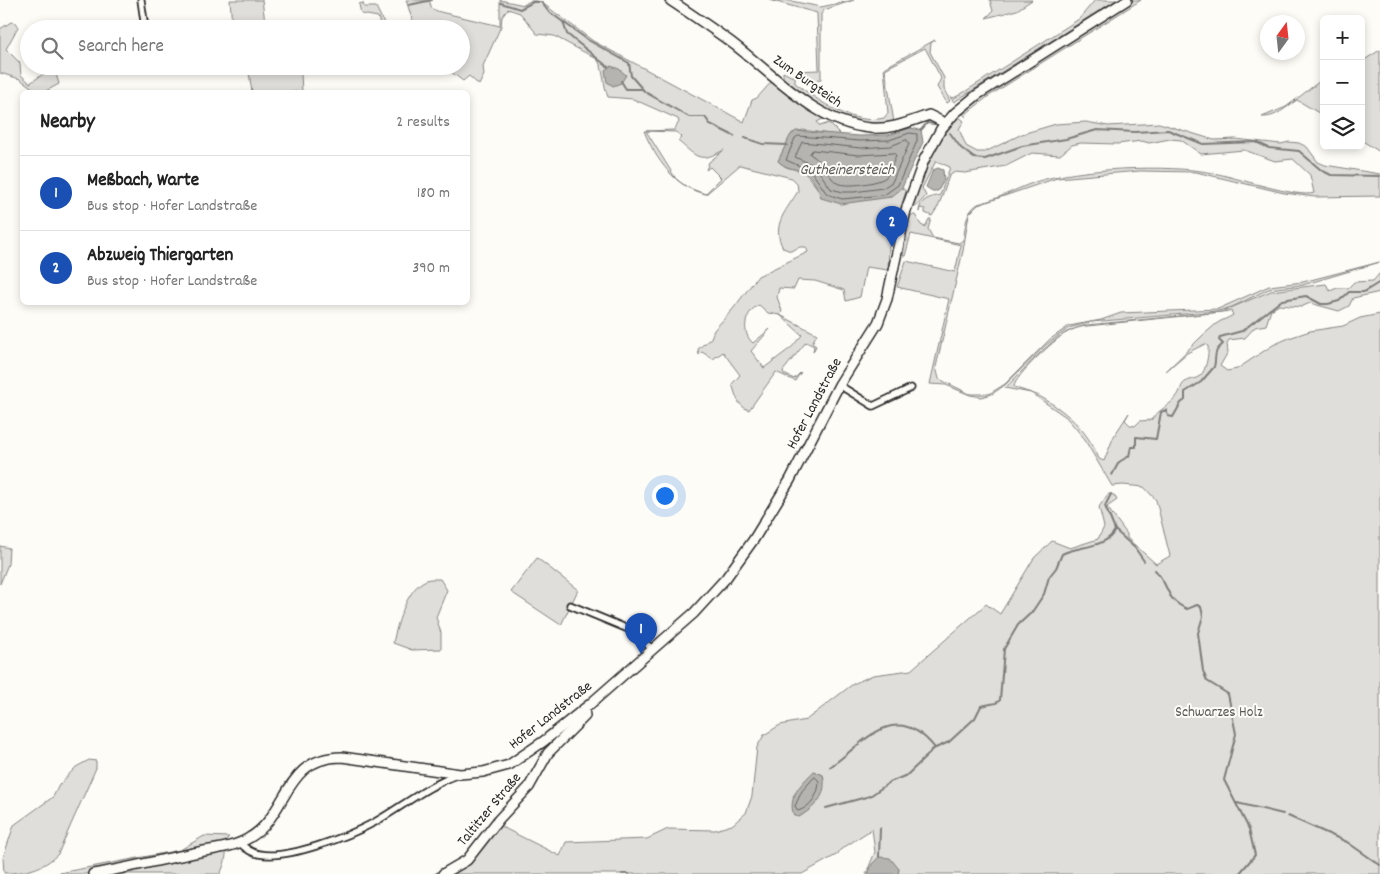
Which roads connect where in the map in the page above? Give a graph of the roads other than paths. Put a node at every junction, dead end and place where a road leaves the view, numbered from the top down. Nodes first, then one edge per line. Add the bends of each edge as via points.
1 (141, 0) edge
2 (670, 0) edge
3 (1127, 0) edge
4 (144, 20) dead end
5 (946, 123) junction
6 (839, 385) junction
7 (911, 388) dead end
8 (570, 605) dead end
9 (653, 650) junction
10 (584, 709) junction
11 (460, 774) junction
12 (240, 843) junction
13 (93, 874) edge
14 (443, 874) edge

1 - 4 street
2 - 5 main road, Zum Burgteich via 834,119 872,128 895,126 929,115
3 - 5 main road, Hofer Landstraße via 977,95
5 - 6 main road, Hofer Landstraße via 928,151 906,210 884,309
6 - 7 street via 873,406
6 - 9 main road, Hofer Landstraße via 790,480 754,539 711,595
8 - 9 street via 633,631
9 - 10 main road, Hofer Landstraße
10 - 11 main road, Hofer Landstraße via 509,765
10 - 14 main road, Taltitzer Straße via 584,716 548,754 529,787 467,860
11 - 12 street, Hofer Landstraße via 422,791 373,823 308,848 287,854 265,855 246,849
11 - 12 main road, Hofer Landstraße via 342,757 322,759 298,773 263,826
12 - 13 main road

